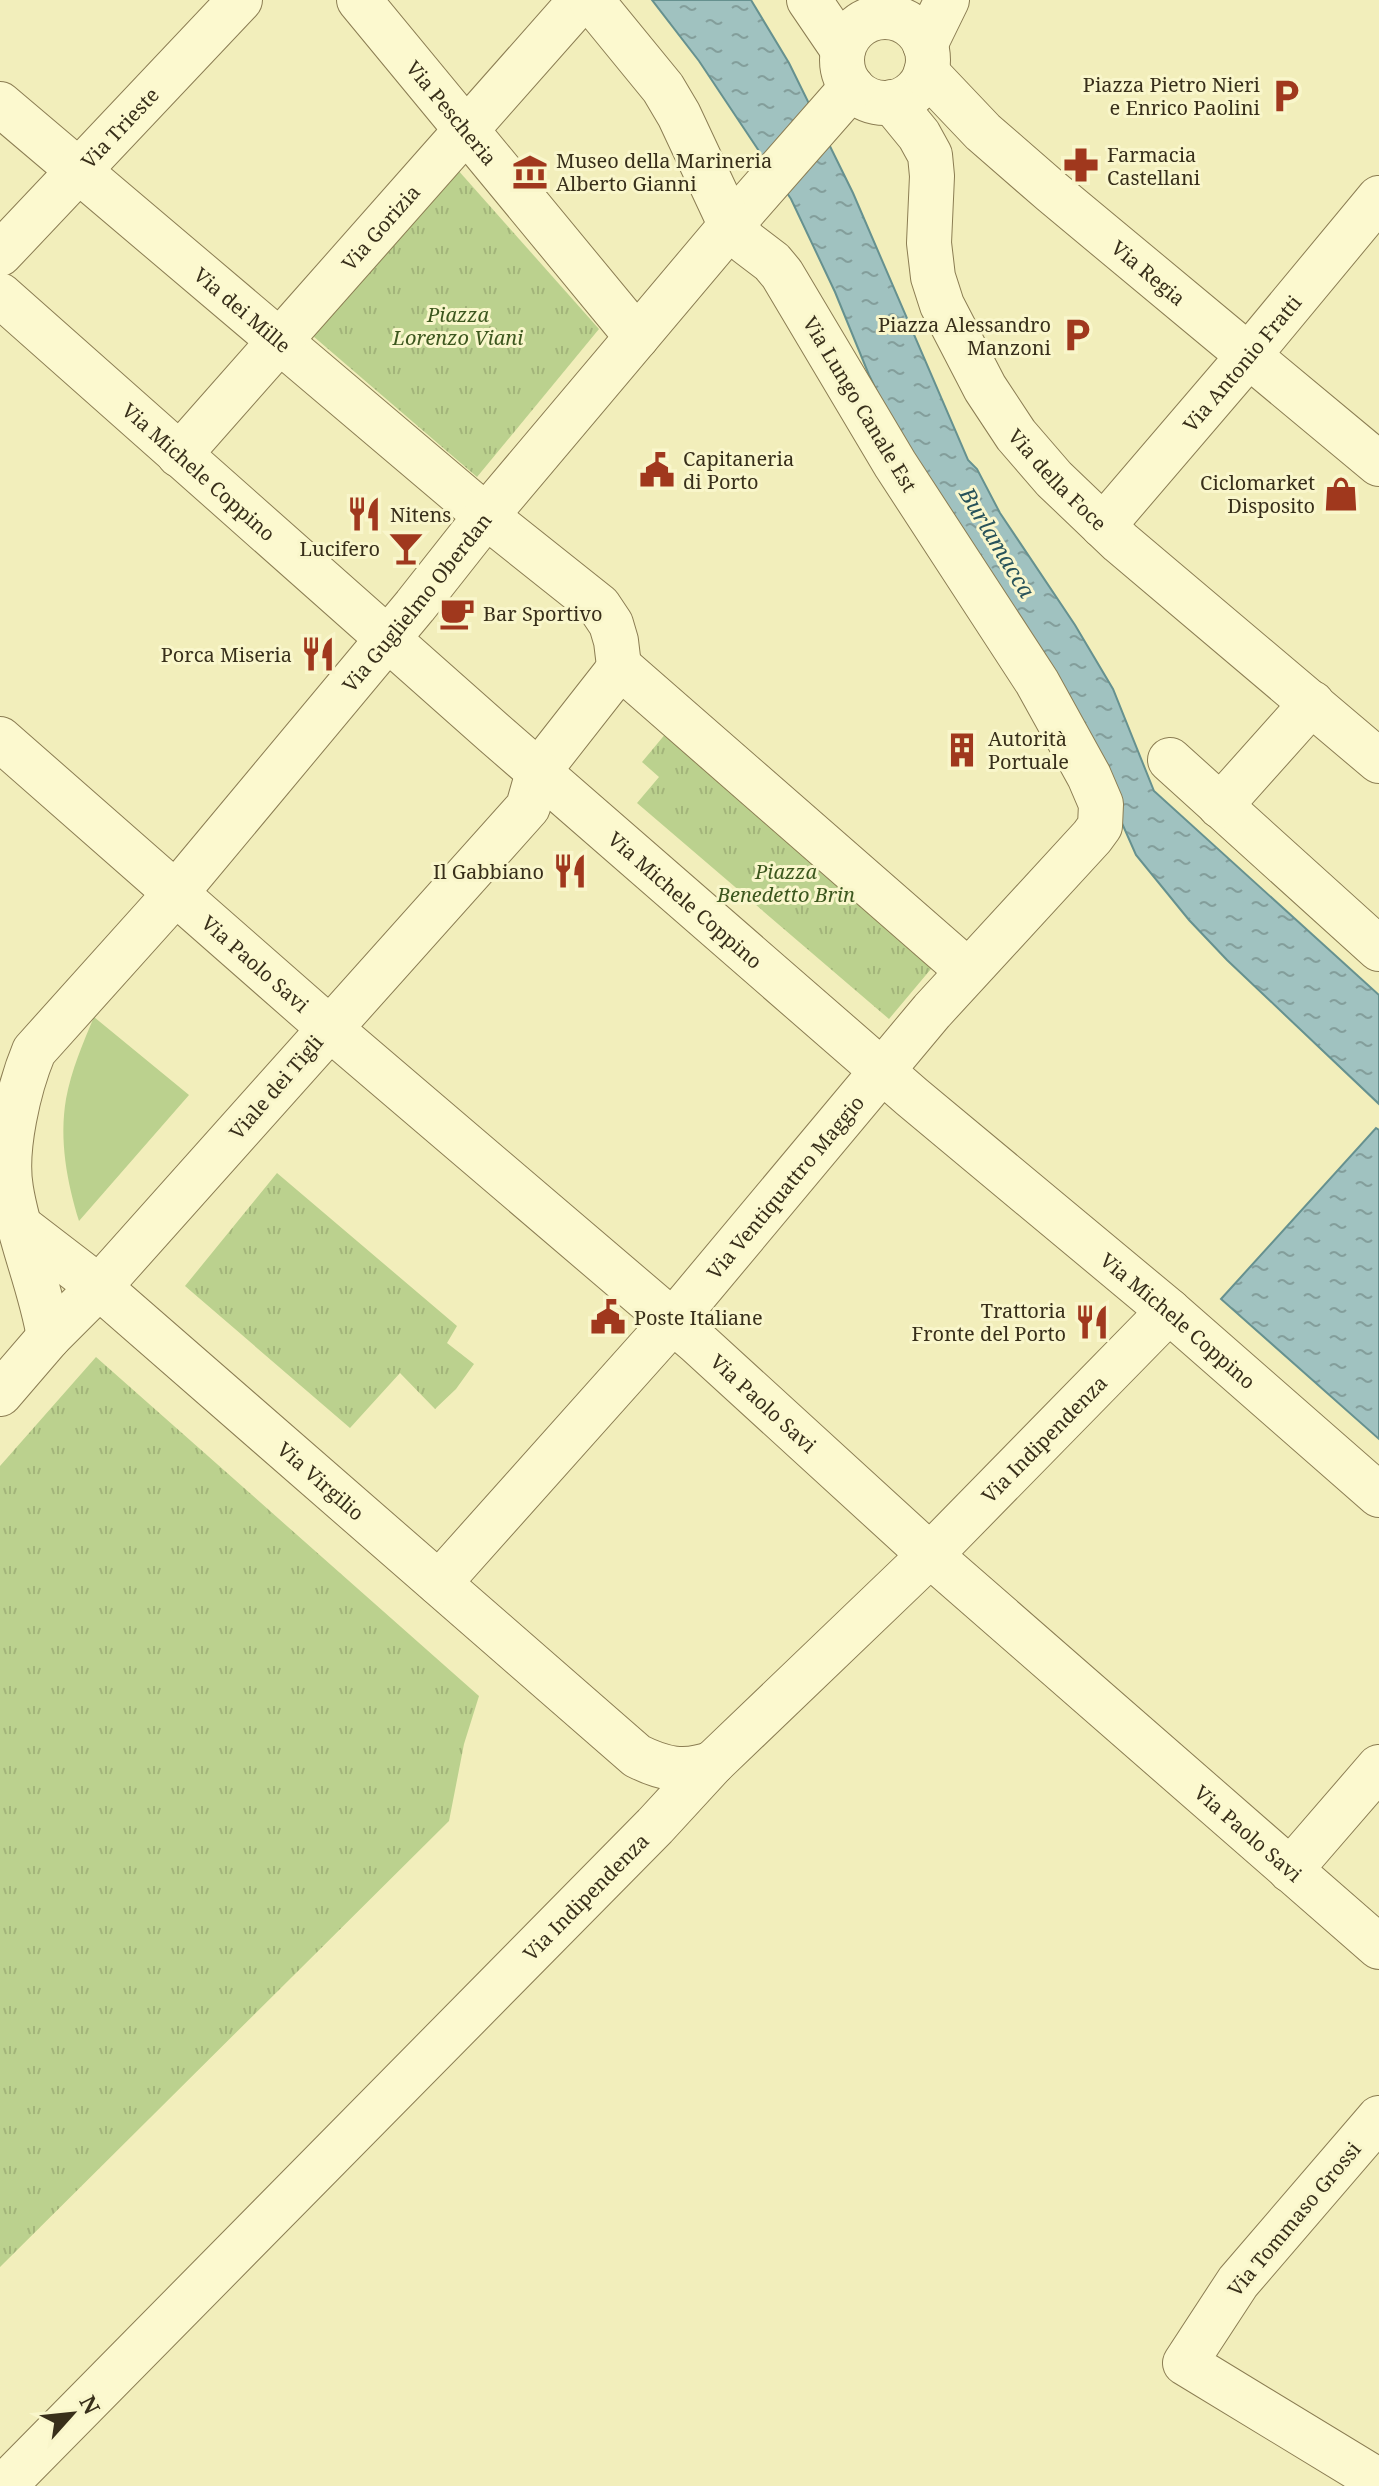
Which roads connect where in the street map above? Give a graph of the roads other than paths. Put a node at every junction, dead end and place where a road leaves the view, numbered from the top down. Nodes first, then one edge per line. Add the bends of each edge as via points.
1 (240, 0) edge
2 (359, 0) edge
3 (581, 0) edge
4 (591, 0) edge
5 (809, 0) edge
6 (947, 0) edge
7 (866, 9) edge
8 (926, 58) junction
9 (855, 86) junction
10 (0, 104) edge
11 (466, 128) junction
12 (79, 171) junction
13 (1379, 198) edge
14 (734, 221) junction
15 (0, 254) edge
16 (0, 295) edge
17 (637, 337) junction
18 (280, 340) junction
19 (1249, 355) junction
20 (179, 455) junction
21 (1379, 464) edge
22 (486, 516) junction
23 (1103, 526) junction
24 (388, 639) junction
25 (619, 666) junction
26 (1312, 703) junction
27 (0, 739) edge
28 (1170, 760) dead end
29 (1379, 761) edge
30 (538, 772) junction
31 (1220, 806) junction
32 (1100, 826) joint
33 (175, 894) junction
34 (1378, 944) edge
35 (968, 971) junction
36 (328, 1027) junction
37 (883, 1072) junction
38 (21, 1243) edge
39 (99, 1287) junction
40 (1169, 1311) junction
41 (673, 1321) junction
42 (49, 1337) junction
43 (0, 1394) edge
44 (1379, 1495) edge
45 (930, 1555) junction
46 (439, 1583) junction
47 (637, 1756) junction
48 (713, 1763) junction
49 (1379, 1767) edge
50 (655, 1826) junction
51 (1290, 1870) junction
52 (1379, 1947) edge
53 (1379, 2118) edge
54 (1379, 2481) edge
55 (4, 2486) edge

1 - 12 street, Via Trieste
2 - 11 street, Via Pescheria
3 - 11 street, Via Gorizia
4 - 14 street, Via Lungo Canale Est via 663,88
5 - 9 street, Via della Foce
6 - 8 street
7 - 8 street, Via Regia via 916,29
7 - 9 street via 868,20 852,32
8 - 9 street via 915,90
8 - 19 street, Via Regia via 983,132
9 - 14 street, Via Guglielmo Oberdan
9 - 23 street, Via della Foce via 919,135 930,155 929,243 936,288 985,388 1016,435
10 - 12 street, Via dei Mille
11 - 17 street, Via Pescheria
11 - 18 street, Via Gorizia
12 - 15 street, Via Trieste
12 - 18 street, Via dei Mille
13 - 19 street, Via Antonio Fratti
14 - 17 street, Via Guglielmo Oberdan
14 - 32 street, Via Lungo Canale Est via 747,243 782,274 895,464 1037,682 1096,791
16 - 20 street, Via Michele Coppino
17 - 22 street, Via Guglielmo Oberdan
18 - 20 street, Via Gorizia
18 - 22 street, Via dei Mille
19 - 21 street, Via Regia
19 - 23 street, Via Antonio Fratti
20 - 24 street, Via Michele Coppino
22 - 24 street, Via Guglielmo Oberdan
22 - 25 street, Via dei Mille via 599,606 613,630
23 - 26 street, Via della Foce
24 - 30 street, Via Michele Coppino
24 - 33 street, Via Guglielmo Oberdan
25 - 30 street, Viale dei Tigli
25 - 35 street
26 - 29 street, Via della Foce
26 - 31 street
27 - 33 street, Via Paolo Savi
28 - 31 street
30 - 36 street, Viale dei Tigli via 528,807
30 - 37 street, Via Michele Coppino
31 - 34 street
32 - 35 street, Via Ventiquattro Maggio
33 - 36 street, Via Paolo Savi
33 - 38 street, Via Guglielmo Oberdan via 40,1043 28,1067 10,1159
35 - 37 street, Via Ventiquattro Maggio
36 - 39 street, Viale dei Tigli
36 - 41 street, Via Paolo Savi
37 - 40 street, Via Michele Coppino
37 - 41 street, Via Ventiquattro Maggio
38 - 39 street, Via Virgilio
38 - 42 street, Via Guglielmo Oberdan
39 - 42 street, Viale dei Tigli
39 - 46 street, Via Virgilio
40 - 44 street, Via Michele Coppino
40 - 45 street, Via Indipendenza
41 - 45 street, Via Paolo Savi
41 - 46 street, Via Ventiquattro Maggio
42 - 43 street, Viale dei Tigli
45 - 48 street, Via Indipendenza
45 - 51 street, Via Paolo Savi
46 - 47 street, Via Virgilio
47 - 48 street, Via Virgilio via 666,1769
47 - 50 street, Via Virgilio via 655,1794
48 - 50 street, Via Indipendenza
49 - 51 street
50 - 55 street, Via Indipendenza
51 - 52 street, Via Paolo Savi
53 - 54 street, Via Tommaso Grossi via 1238,2282 1185,2363

